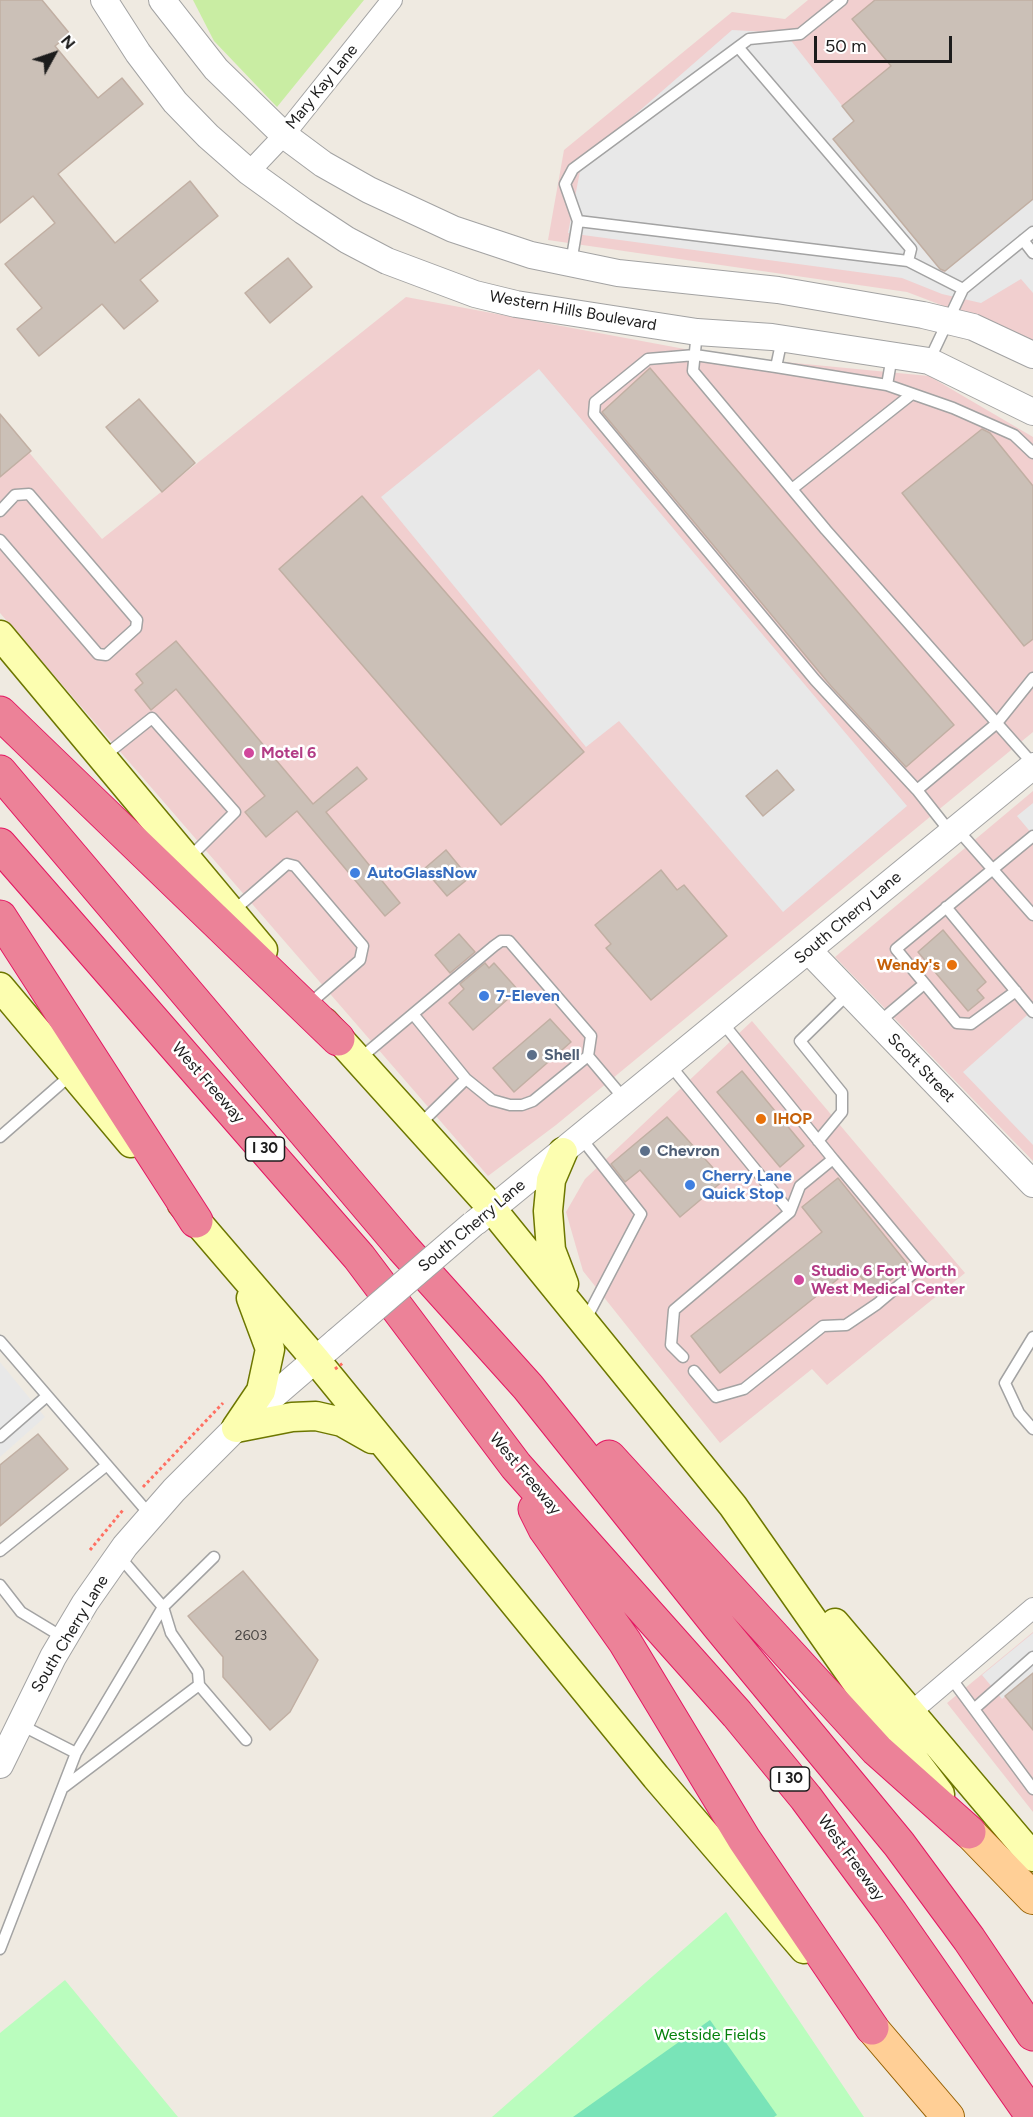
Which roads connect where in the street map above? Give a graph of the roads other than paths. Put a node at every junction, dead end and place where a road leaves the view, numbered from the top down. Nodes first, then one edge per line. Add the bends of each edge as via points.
1 (104, 0) edge
2 (162, 0) edge
3 (392, 0) edge
4 (842, 0) edge
5 (738, 47) junction
6 (284, 135) junction
7 (249, 172) junction
8 (578, 221) junction
9 (1033, 232) edge
10 (1023, 240) junction
11 (1033, 253) edge
12 (908, 261) junction
13 (571, 263) junction
14 (963, 290) junction
15 (947, 320) junction
16 (782, 338) junction
17 (696, 344) junction
18 (892, 354) junction
19 (1033, 356) edge
20 (929, 361) junction
21 (776, 367) junction
22 (887, 385) junction
23 (912, 394) junction
24 (1033, 412) edge
25 (1033, 453) edge
26 (792, 489) junction
27 (0, 511) edge
28 (0, 540) edge
29 (0, 635) edge
30 (1033, 678) edge
31 (0, 713) edge
32 (997, 723) junction
33 (103, 758) junction
34 (1033, 765) edge
35 (0, 772) edge
36 (916, 790) junction
37 (954, 831) junction
38 (1033, 836) edge
39 (0, 845) edge
40 (188, 859) junction
41 (993, 869) junction
42 (946, 908) junction
43 (1033, 915) edge
44 (0, 917) edge
45 (226, 918) junction
46 (809, 951) junction
47 (924, 984) junction
48 (0, 987) edge
49 (1016, 991) junction
50 (849, 993) junction
51 (307, 1005) junction
52 (1033, 1012) edge
53 (413, 1014) junction
54 (722, 1022) junction
55 (878, 1023) junction
56 (348, 1050) junction
57 (588, 1056) junction
58 (670, 1065) junction
59 (74, 1073) junction
60 (466, 1079) junction
61 (626, 1101) junction
62 (418, 1127) junction
63 (0, 1137) edge
64 (818, 1141) junction
65 (572, 1145) junction
66 (832, 1159) junction
67 (1033, 1184) edge
68 (790, 1212) junction
69 (482, 1216) junction
70 (196, 1221) junction
71 (246, 1279) junction
72 (578, 1314) junction
73 (1033, 1337) edge
74 (0, 1341) edge
75 (683, 1358) dead end
76 (315, 1359) junction
77 (694, 1371) dead end
78 (528, 1387) junction
79 (47, 1396) junction
80 (236, 1428) junction
81 (1033, 1429) edge
82 (0, 1437) edge
83 (384, 1446) junction
84 (107, 1465) junction
85 (516, 1466) junction
86 (733, 1506) junction
87 (151, 1516) junction
88 (0, 1551) edge
89 (118, 1556) junction
90 (214, 1557) dead end
91 (0, 1585) edge
92 (163, 1607) junction
93 (1033, 1608) edge
94 (64, 1638) junction
95 (1033, 1656) edge
96 (951, 1678) junction
97 (199, 1685) junction
98 (974, 1709) junction
99 (911, 1712) junction
100 (19, 1724) junction
101 (246, 1740) dead end
102 (76, 1753) junction
103 (0, 1765) edge
104 (63, 1787) junction
105 (1033, 1789) edge
106 (969, 1832) junction
107 (1033, 1857) edge
108 (1033, 1898) edge
109 (0, 1949) edge
110 (872, 2028) junction
111 (1033, 2034) edge
112 (948, 2117) edge
113 (1033, 2117) edge

1 - 7 street, Western Hills Boulevard via 175,102
2 - 6 street via 216,69
3 - 6 street, Mary Kay Lane
4 - 5 lane via 800,34 749,39
5 - 8 lane via 573,169 565,184
5 - 12 lane via 911,249
6 - 7 street, Mary Kay Lane
6 - 13 street via 323,164 369,190 453,229 531,255
7 - 17 street, Western Hills Boulevard via 347,240 436,280 475,294
8 - 12 lane
8 - 13 lane
9 - 10 lane
10 - 11 lane
10 - 14 lane
12 - 14 lane
13 - 15 street via 618,273 778,290
14 - 15 lane
15 - 19 street via 973,327
15 - 20 lane
16 - 17 street, Western Hills Boulevard
16 - 18 street, Western Hills Boulevard
16 - 21 lane
17 - 21 lane
17 - 26 lane via 693,371
17 - 36 lane via 648,359 595,402 594,414 816,680
18 - 20 street, Western Hills Boulevard
18 - 22 lane
20 - 24 street, Western Hills Boulevard
21 - 22 lane
22 - 23 lane
23 - 25 lane via 1014,435
23 - 26 lane
26 - 32 lane
27 - 28 lane via 15,495 29,494 137,620 136,628 106,655 98,654
29 - 33 main road
30 - 32 lane
31 - 45 highway
32 - 34 lane
32 - 36 lane
33 - 40 main road
33 - 40 lane via 152,718 235,812
34 - 37 street, South Cherry Lane
35 - 78 highway, I 30 via 403,1248
36 - 37 lane
37 - 41 lane
37 - 46 street, South Cherry Lane
38 - 41 lane
39 - 85 highway, West Freeway / I 30 via 359,1257
40 - 45 main road
41 - 42 lane
41 - 43 lane
42 - 47 lane via 896,949
42 - 49 lane
44 - 70 highway
45 - 51 highway
45 - 51 lane via 287,864 295,866 363,946 360,960
46 - 50 street, Scott Street
46 - 54 street, South Cherry Lane
47 - 49 lane via 957,1023 965,1025
47 - 55 lane
48 - 59 main road
49 - 52 lane
50 - 55 street, Scott Street
50 - 64 lane via 800,1041 842,1093 842,1112
51 - 56 highway
53 - 56 lane
53 - 57 lane via 494,946 509,941 591,1036
53 - 60 lane
54 - 58 street, South Cherry Lane
54 - 64 lane
55 - 67 street, Scott Street
56 - 62 main road
57 - 60 lane via 533,1101 522,1105 492,1100
57 - 61 lane
58 - 61 street, South Cherry Lane
58 - 68 lane
59 - 63 lane
59 - 70 main road
60 - 62 lane
61 - 65 street, South Cherry Lane
62 - 69 main road
64 - 66 lane
65 - 69 street, South Cherry Lane
65 - 72 main road via 551,1180 548,1211 551,1250
65 - 72 lane via 641,1214
66 - 68 lane via 800,1186
66 - 77 lane via 922,1266 846,1324 823,1326 744,1389 716,1397
68 - 75 lane via 674,1310 671,1345
69 - 72 main road
69 - 76 street, South Cherry Lane, bridge
70 - 71 main road
71 - 76 main road
71 - 80 main road via 270,1349 261,1391
72 - 86 main road
73 - 81 lane via 1005,1383 1019,1413
74 - 79 lane
76 - 80 street, South Cherry Lane
76 - 83 main road
78 - 106 highway via 571,1414 877,1750
78 - 111 highway, I 30 via 899,1844
79 - 82 lane
79 - 84 lane
80 - 83 main road via 316,1416 342,1422
80 - 87 street, South Cherry Lane
83 - 110 main road via 656,1777
84 - 87 lane
84 - 88 lane
85 - 110 highway via 545,1530 625,1642 744,1839
85 - 113 highway, West Freeway / I 30 via 737,1714 806,1798
86 - 99 main road
86 - 106 main road via 866,1696
87 - 89 street, South Cherry Lane
89 - 92 lane
89 - 94 street, South Cherry Lane
90 - 92 lane
91 - 94 lane via 21,1612
92 - 97 lane via 171,1633 198,1672
92 - 102 lane
93 - 96 street
94 - 100 street, South Cherry Lane
95 - 98 lane
96 - 98 lane
96 - 99 street
97 - 101 lane
97 - 104 lane
98 - 105 lane
99 - 107 main road
100 - 102 lane
100 - 103 street, South Cherry Lane
102 - 104 lane
104 - 109 lane
106 - 108 main road
110 - 112 main road

